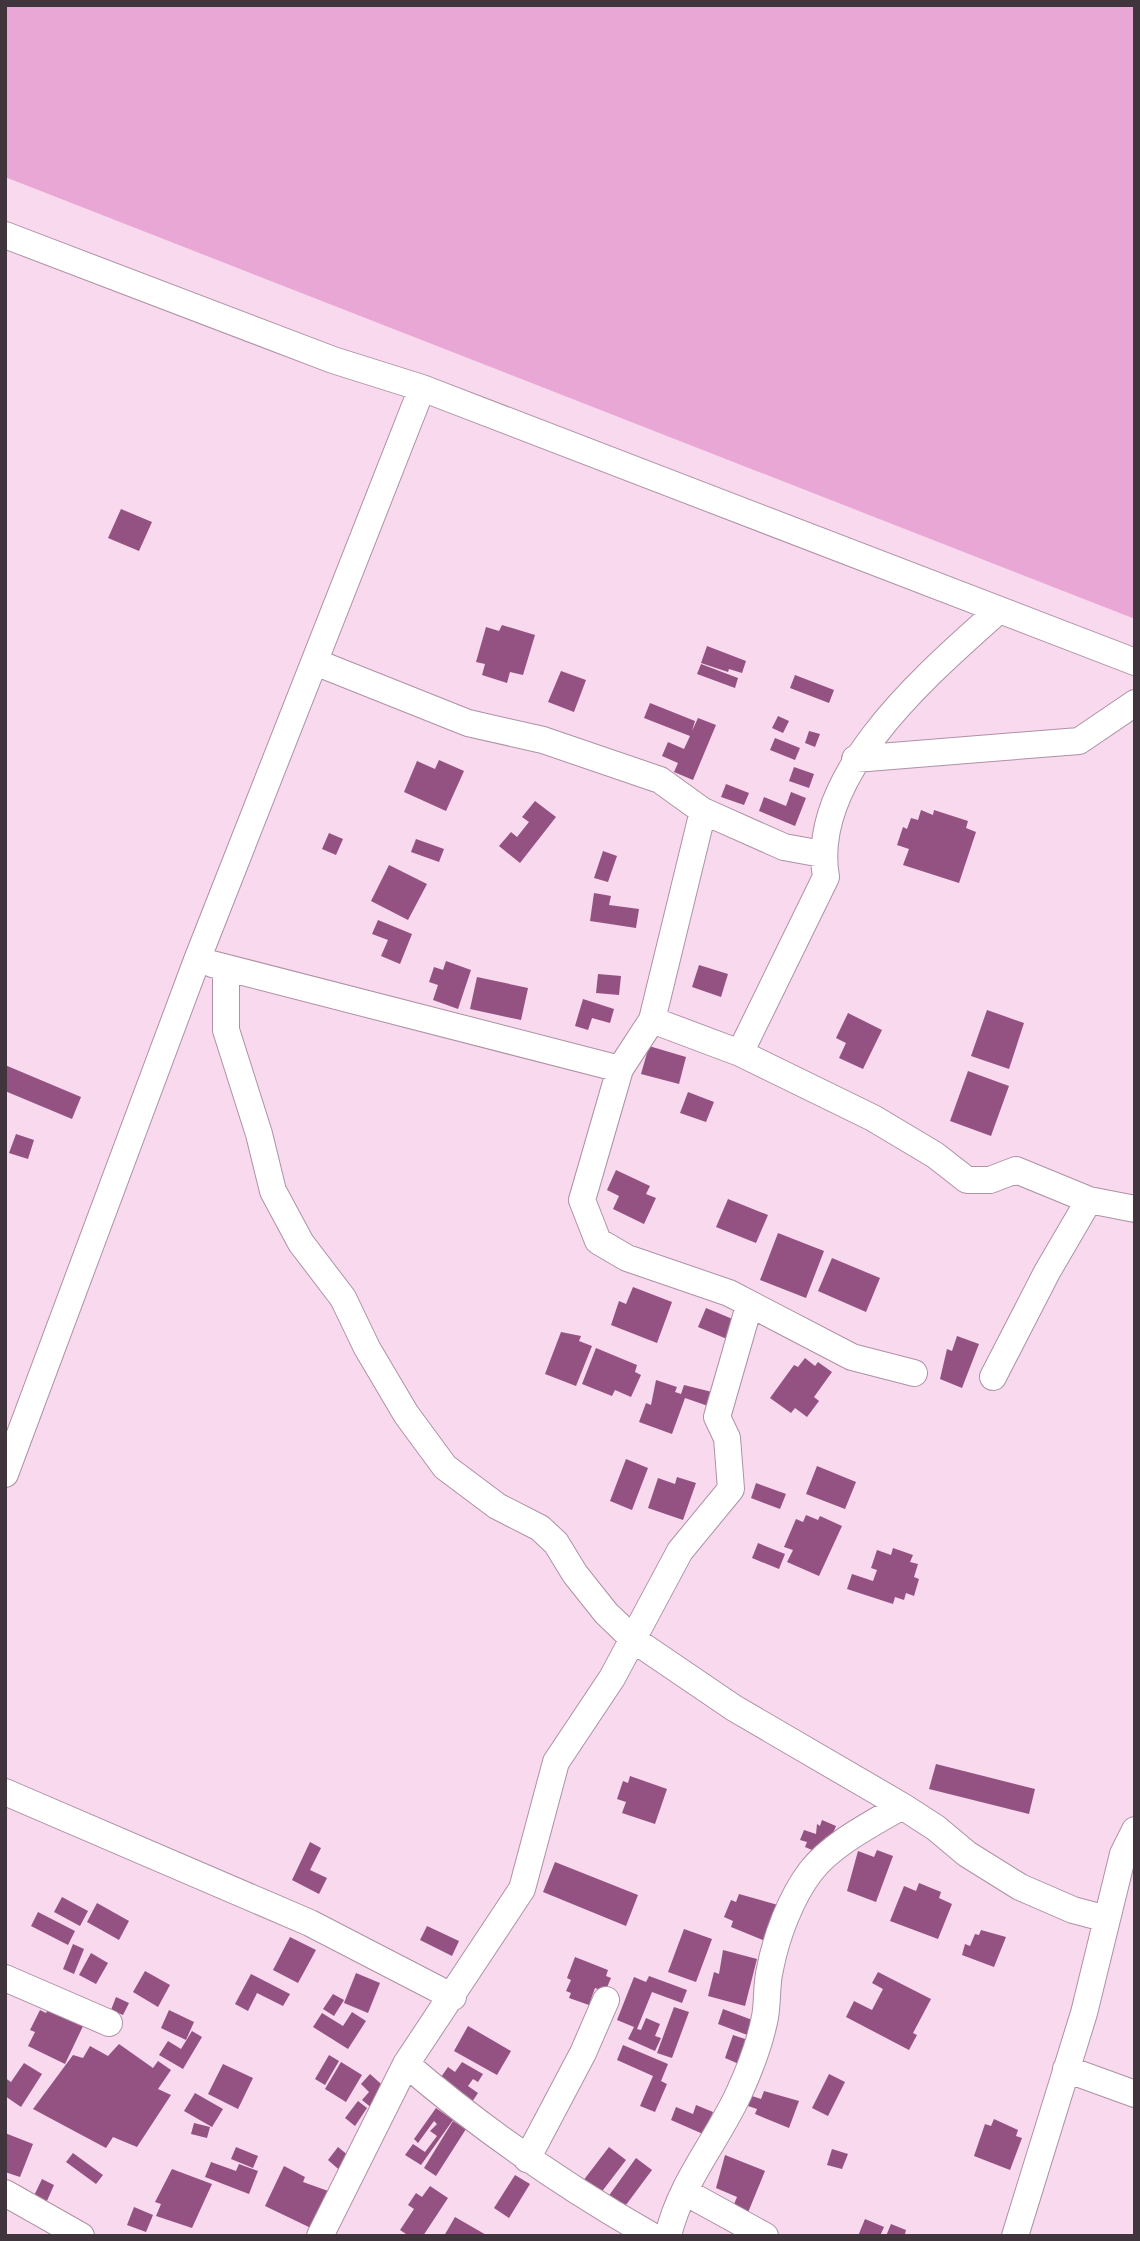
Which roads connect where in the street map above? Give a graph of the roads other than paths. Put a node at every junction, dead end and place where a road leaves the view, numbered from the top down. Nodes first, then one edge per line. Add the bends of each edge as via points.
1 (5, 235) edge
2 (422, 388) junction
3 (999, 610) junction
4 (315, 662) junction
5 (1135, 662) edge
6 (1135, 703) edge
7 (855, 759) junction
8 (703, 811) junction
9 (822, 854) junction
10 (197, 960) junction
11 (226, 968) junction
12 (652, 1020) junction
13 (740, 1053) junction
14 (620, 1069) junction
15 (1088, 1200) junction
16 (1135, 1209) edge
17 (749, 1306) junction
18 (914, 1373) dead end
19 (992, 1377) dead end
20 (5, 1474) edge
21 (634, 1640) junction
22 (5, 1792) edge
23 (902, 1806) junction
24 (1135, 1830) edge
25 (1107, 1919) junction
26 (5, 1978) edge
27 (453, 1997) junction
28 (607, 2000) dead end
29 (109, 2023) dead end
30 (406, 2064) junction
31 (1066, 2069) junction
32 (1135, 2094) edge
33 (527, 2160) junction
34 (685, 2192) junction
35 (5, 2193) edge
36 (80, 2236) edge
37 (320, 2236) edge
38 (652, 2236) edge
39 (668, 2236) edge
40 (765, 2236) edge
41 (1015, 2236) edge

1 - 2 street via 333,360
2 - 3 street
2 - 4 street
3 - 5 street
3 - 7 street via 925,677
4 - 8 street via 468,723 543,740 660,780
4 - 10 street
6 - 7 street via 1079,741
7 - 9 street via 828,826
8 - 9 street via 784,847
8 - 12 street
9 - 13 street via 826,877
10 - 11 street
10 - 20 street
11 - 14 street
11 - 21 street via 226,1030 273,1191 302,1243 343,1298 406,1414 445,1467 556,1542 606,1613
12 - 13 street
12 - 14 street
13 - 15 street via 873,1118 967,1180 990,1180 1016,1170
14 - 17 street via 582,1200 598,1241 627,1258 729,1293
15 - 16 street
15 - 19 street
17 - 18 street via 852,1357
17 - 21 street via 717,1417 727,1438 731,1489 680,1551
21 - 23 street via 734,1708
21 - 27 street via 556,1762 522,1889
22 - 27 street via 300,1918
23 - 25 street via 1020,1887
23 - 34 street via 854,1834 811,1870 783,1924 769,1969 756,2052 739,2094
24 - 25 street via 1123,1854
25 - 31 street
26 - 29 street
27 - 30 street
28 - 33 street
30 - 33 street
30 - 37 street
31 - 32 street
31 - 41 street
33 - 38 street
34 - 39 street
34 - 40 street
35 - 36 street

